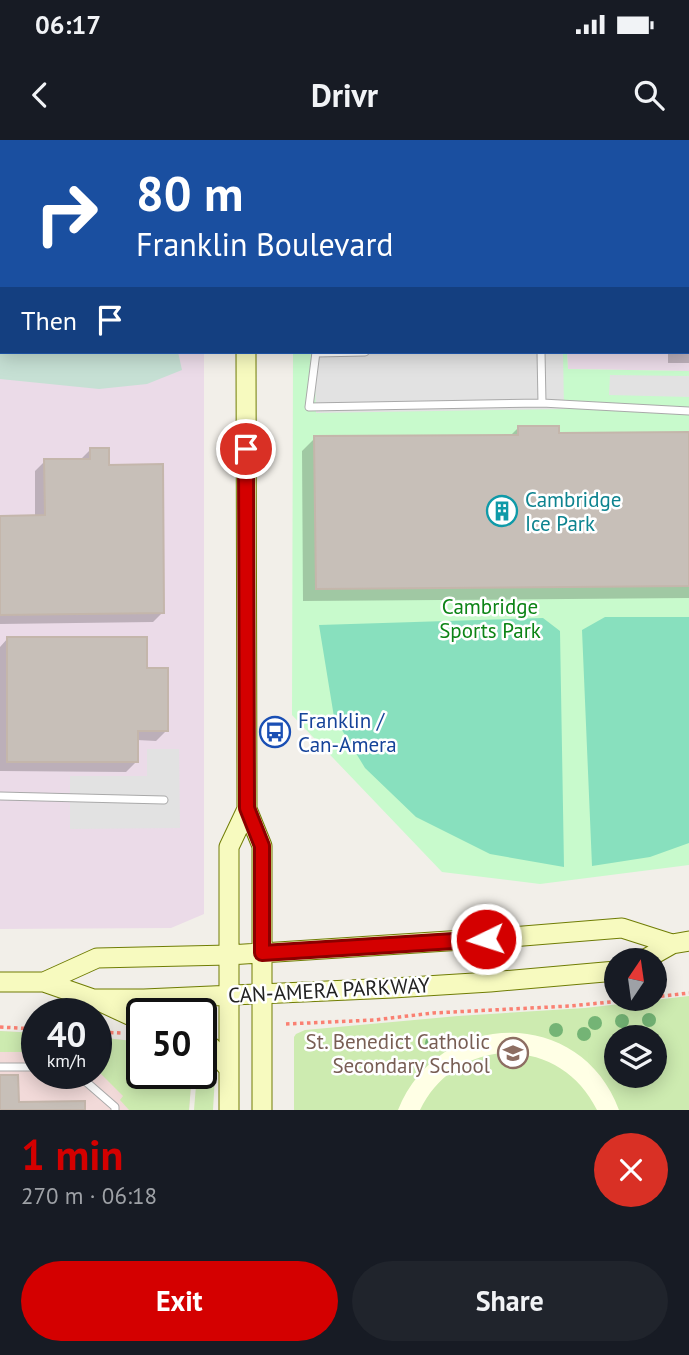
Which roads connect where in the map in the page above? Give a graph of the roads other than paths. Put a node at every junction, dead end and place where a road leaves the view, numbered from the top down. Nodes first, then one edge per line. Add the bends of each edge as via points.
1 (246, 354) edge
2 (316, 354) edge
3 (541, 354) edge
4 (542, 403) junction
5 (689, 411) edge
6 (0, 796) edge
7 (164, 800) dead end
8 (247, 808) junction
9 (681, 942) edge
10 (262, 953) junction
11 (229, 955) junction
12 (604, 972) edge
13 (0, 982) edge
14 (44, 982) junction
15 (262, 993) junction
16 (229, 995) junction
17 (90, 998) edge
18 (112, 999) edge
19 (217, 1054) edge
20 (0, 1067) edge
21 (21, 1067) edge
22 (229, 1069) junction
23 (94, 1089) edge
24 (115, 1110) edge
25 (229, 1110) edge
26 (262, 1110) edge

1 - 8 main road
2 - 4 lane via 309,407
3 - 4 lane
4 - 5 lane
6 - 7 lane
8 - 10 main road via 262,846
8 - 11 main road via 229,847
9 - 10 main road, CAN-AMERA PARKWAY via 622,928
10 - 11 main road, CAN-AMERA PARKWAY
10 - 15 main road
11 - 14 main road, CAN-AMERA PARKWAY via 97,958
11 - 16 main road
12 - 15 main road, CAN-AMERA PARKWAY
13 - 14 main road, CAN-AMERA PARKWAY
14 - 17 main road, CAN-AMERA PARKWAY
15 - 16 main road, CAN-AMERA PARKWAY
15 - 26 main road
16 - 18 main road, CAN-AMERA PARKWAY
16 - 22 main road
19 - 22 main road
20 - 21 lane
22 - 25 main road
23 - 24 lane

